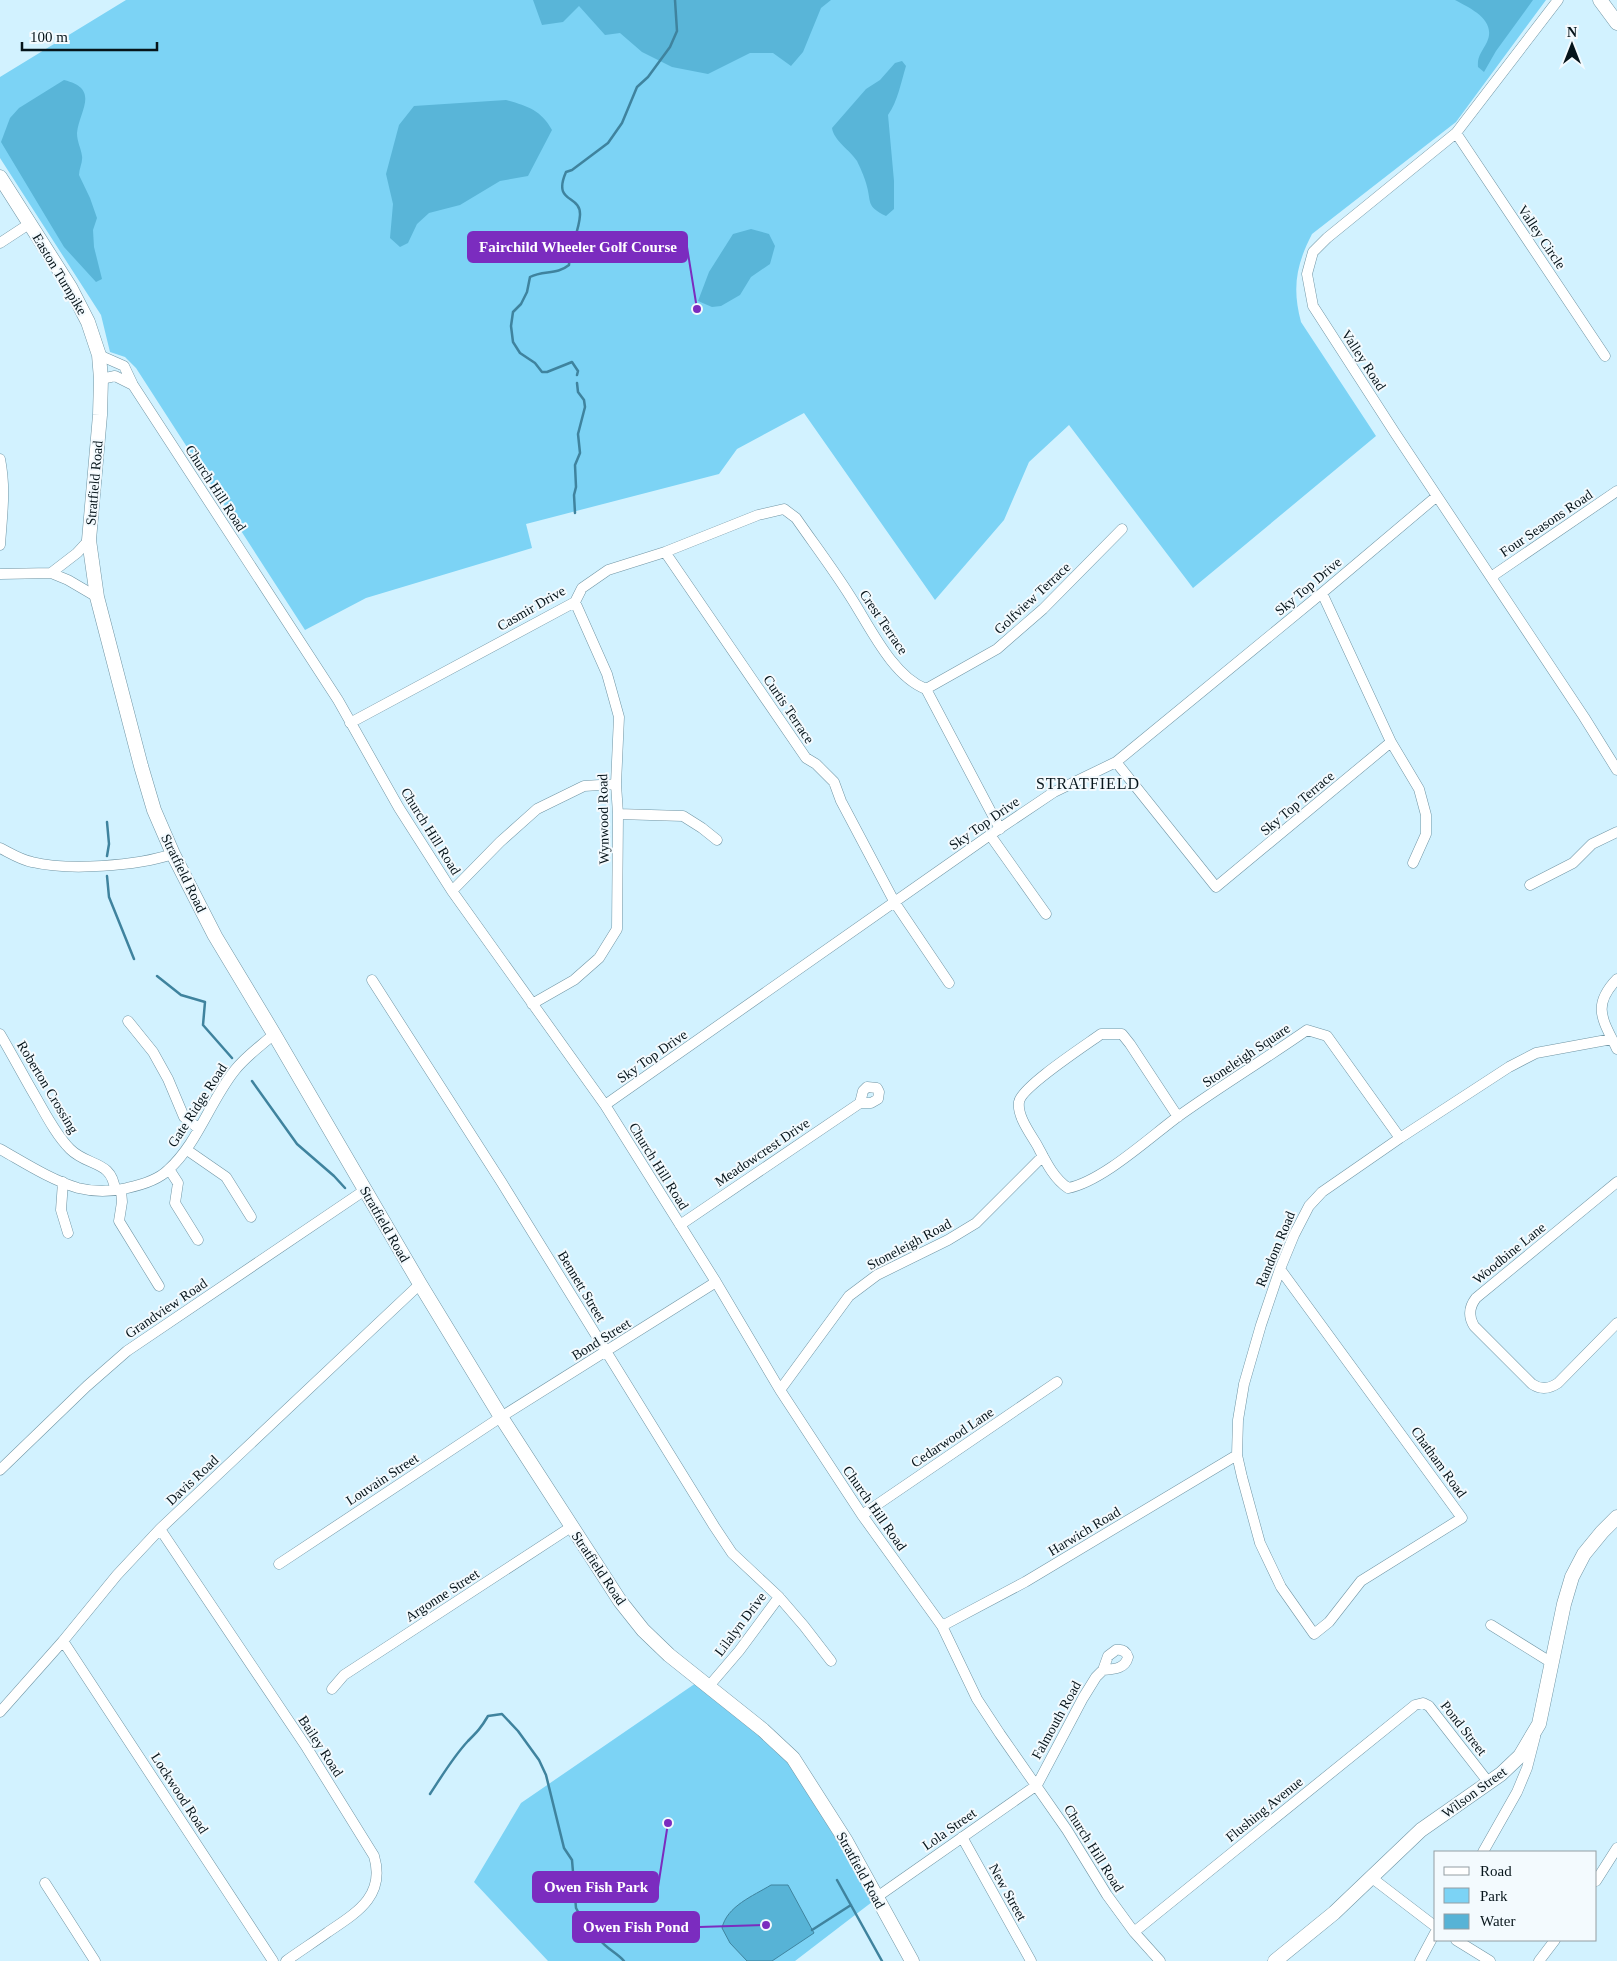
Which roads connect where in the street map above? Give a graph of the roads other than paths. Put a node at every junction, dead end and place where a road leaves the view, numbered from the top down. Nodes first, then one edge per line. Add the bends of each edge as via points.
1 (1558, 0) edge
2 (1600, 0) edge
3 (1617, 23) edge
4 (1456, 132) junction
5 (0, 177) edge
6 (30, 224) junction
7 (0, 243) edge
8 (99, 355) junction
9 (1605, 356) dead end
10 (101, 379) junction
11 (133, 385) junction
12 (0, 459) edge
13 (1617, 491) edge
14 (1437, 496) junction
15 (784, 510) joint
16 (1122, 529) dead end
17 (89, 540) junction
18 (0, 543) edge
19 (665, 552) junction
20 (51, 573) junction
21 (0, 574) edge
22 (1490, 577) junction
23 (1322, 593) junction
24 (97, 597) junction
25 (575, 602) junction
26 (926, 689) junction
27 (350, 723) junction
28 (1391, 742) junction
29 (1116, 762) junction
30 (1617, 770) edge
31 (616, 784) junction
32 (618, 814) junction
33 (1000, 829) junction
34 (1617, 832) edge
35 (990, 835) junction
36 (717, 840) dead end
37 (0, 848) edge
38 (173, 854) junction
39 (1413, 863) dead end
40 (1530, 885) dead end
41 (452, 891) junction
42 (895, 903) junction
43 (1046, 914) dead end
44 (1617, 979) edge
45 (372, 980) dead end
46 (949, 983) dead end
47 (532, 1004) junction
48 (128, 1021) dead end
49 (0, 1034) edge
50 (274, 1034) junction
51 (1612, 1039) junction
52 (1617, 1049) edge
53 (860, 1102) dead end
54 (606, 1105) junction
55 (1178, 1117) junction
56 (198, 1128) junction
57 (1400, 1138) junction
58 (0, 1149) edge
59 (187, 1150) junction
60 (1043, 1156) junction
61 (169, 1169) junction
62 (63, 1182) junction
63 (1617, 1182) edge
64 (118, 1190) junction
65 (365, 1190) junction
66 (251, 1217) dead end
67 (680, 1225) junction
68 (68, 1233) dead end
69 (198, 1240) dead end
70 (1280, 1269) junction
71 (716, 1282) junction
72 (420, 1284) junction
73 (159, 1286) dead end
74 (1617, 1323) edge
75 (606, 1352) junction
76 (1057, 1382) dead end
77 (780, 1390) junction
78 (500, 1417) junction
79 (1237, 1455) junction
80 (0, 1470) edge
81 (862, 1515) junction
82 (1617, 1517) edge
83 (571, 1527) junction
84 (160, 1529) junction
85 (279, 1564) dead end
86 (778, 1597) junction
87 (1491, 1625) dead end
88 (942, 1626) junction
89 (1314, 1634) joint
90 (63, 1640) junction
91 (831, 1662) dead end
92 (1552, 1662) junction
93 (1103, 1670) dead end
94 (709, 1686) junction
95 (332, 1689) dead end
96 (1410, 1707) joint
97 (0, 1712) edge
98 (1539, 1724) junction
99 (1489, 1783) junction
100 (1037, 1785) junction
101 (962, 1837) junction
102 (1617, 1848) edge
103 (1484, 1851) edge
104 (1372, 1878) junction
105 (1597, 1879) edge
106 (45, 1883) dead end
107 (876, 1896) junction
108 (1434, 1925) edge
109 (1134, 1932) junction
110 (1434, 1935) edge
111 (1458, 1941) edge
112 (1554, 1941) edge
113 (95, 1961) edge
114 (273, 1961) edge
115 (286, 1961) edge
116 (912, 1961) edge
117 (1031, 1961) edge
118 (1160, 1961) edge
119 (1275, 1961) edge
120 (1420, 1961) edge
121 (1490, 1961) edge
122 (1539, 1961) edge

1 - 4 street, Valley Road
2 - 3 main road
4 - 9 street, Valley Circle
4 - 14 street, Valley Road via 1327,238 1314,252 1308,274 1314,306
5 - 6 main road, Easton Turnpike
6 - 7 street
6 - 8 main road, Easton Turnpike via 75,296
8 - 10 main road, Easton Turnpike
8 - 11 street, Church Hill Road via 124,366
10 - 11 street via 115,376
10 - 17 main road, Stratfield Road
11 - 27 street, Church Hill Road
12 - 18 street via 4,500
13 - 22 street, Four Seasons Road
14 - 22 street, Valley Road
14 - 23 street, Sky Top Drive
15 - 19 street, Casmir Drive via 758,515
15 - 26 street, Crest Terrace via 796,518 882,649 914,684
16 - 26 street, Golfview Terrace via 1043,609 997,649
17 - 20 street via 78,553
17 - 24 main road, Stratfield Road
19 - 25 street, Casmir Drive via 608,570 582,588
19 - 42 street, Curtis Terrace via 806,758 834,782
20 - 21 street
20 - 24 street
22 - 30 street, Valley Road
23 - 28 street
23 - 29 street, Sky Top Drive
24 - 38 main road, Stratfield Road via 154,810
25 - 27 street, Casmir Drive
25 - 31 street, Wynwood Road via 607,674 619,717
26 - 33 street, Crest Terrace
27 - 41 street, Church Hill Road
28 - 29 street, Sky Top Terrace via 1216,887
28 - 39 street via 1419,789 1426,815 1426,834
29 - 33 street, Sky Top Drive via 1054,792
31 - 32 street, Wynwood Road
31 - 41 street via 584,786 537,808
32 - 36 street via 683,816
32 - 47 street, Wynwood Road via 617,929 600,958 574,980
33 - 35 street, Sky Top Drive
34 - 40 street via 1592,844 1573,863
35 - 42 street, Sky Top Drive
35 - 43 street
37 - 38 street via 30,862 63,868 156,859
38 - 50 main road, Stratfield Road via 215,936
41 - 47 street, Church Hill Road
42 - 46 street, Curtis Terrace
42 - 54 street, Sky Top Drive
44 - 51 street via 1604,994 1602,1004 1604,1021
45 - 75 street, Bennett Street
47 - 54 street, Church Hill Road
48 - 56 street via 168,1079 184,1117
49 - 64 street, Roberton Crossing via 64,1142 79,1156 108,1170
50 - 56 street, Gate Ridge Road via 236,1069
50 - 65 main road, Stratfield Road
51 - 52 street
51 - 57 street, Random Road via 1550,1049 1526,1057
53 - 67 street, Meadowcrest Drive
54 - 67 street, Church Hill Road
55 - 57 street, Stoneleigh Square via 1307,1030 1327,1036
55 - 60 street, Stoneleigh Square via 1095,1179 1078,1186 1068,1188 1058,1181
55 - 60 street, Stoneleigh Square via 1122,1034 1101,1034 1034,1083 1019,1102 1020,1113
56 - 59 street, Gate Ridge Road
57 - 70 street, Random Road via 1314,1199
58 - 62 street, Gate Ridge Road
59 - 61 street, Gate Ridge Road
59 - 66 street via 226,1177
60 - 77 street, Stoneleigh Road via 976,1223 877,1275 849,1296
61 - 64 street, Gate Ridge Road via 142,1185
61 - 69 street via 178,1183 175,1203
62 - 64 street, Gate Ridge Road via 98,1192
62 - 68 street via 61,1210
63 - 74 street, Woodbine Lane via 1476,1298 1470,1317 1474,1326 1532,1384 1544,1389 1558,1383
64 - 73 street via 122,1202 119,1221
65 - 72 main road, Stratfield Road
65 - 80 street, Grandview Road via 127,1351
67 - 71 street, Church Hill Road
70 - 79 street, Random Road via 1244,1384
70 - 89 street, Chatham Road via 1462,1518 1361,1581 1329,1622
71 - 75 street, Bond Street
71 - 77 street, Church Hill Road
72 - 78 main road, Stratfield Road
72 - 84 street, Davis Road
75 - 78 street, Bond Street
75 - 86 street, Bennett Street via 732,1553
76 - 81 street, Cedarwood Lane
77 - 81 street, Church Hill Road
78 - 83 main road, Stratfield Road
78 - 85 street, Louvain Street
79 - 88 street, Harwich Road via 1024,1582
79 - 89 street, Random Road via 1260,1543 1281,1587
81 - 88 street, Church Hill Road
82 - 92 main road, Wilson Street via 1584,1554 1572,1577
83 - 94 main road, Stratfield Road via 620,1602 643,1630
83 - 95 street, Argonne Street via 344,1675
84 - 90 street, Davis Road
84 - 115 street, Bailey Road via 307,1748 374,1856 377,1880 366,1902 351,1917
86 - 91 street, Lilalyn Drive
86 - 94 street, Lilalyn Drive
87 - 92 street
88 - 100 street, Church Hill Road via 977,1699
90 - 97 street, Davis Road
90 - 114 street, Lockwood Road
92 - 98 main road, Wilson Street
93 - 100 street, Falmouth Road via 1083,1698
94 - 107 main road, Stratfield Road via 793,1758
96 - 99 street, Pond Street via 1423,1703 1429,1706
96 - 109 street, Flushing Avenue
98 - 99 main road, Wilson Street via 1520,1756
98 - 103 street via 1517,1792
99 - 104 main road, Wilson Street via 1421,1830
100 - 101 street, Lola Street
100 - 109 street, Church Hill Road
101 - 107 street, Lola Street
101 - 117 street, New Street
102 - 105 street
104 - 108 street
104 - 119 main road, Wilson Street
106 - 113 street
107 - 116 main road, Stratfield Road
109 - 118 street, Church Hill Road
110 - 120 street
111 - 121 street
112 - 122 street

